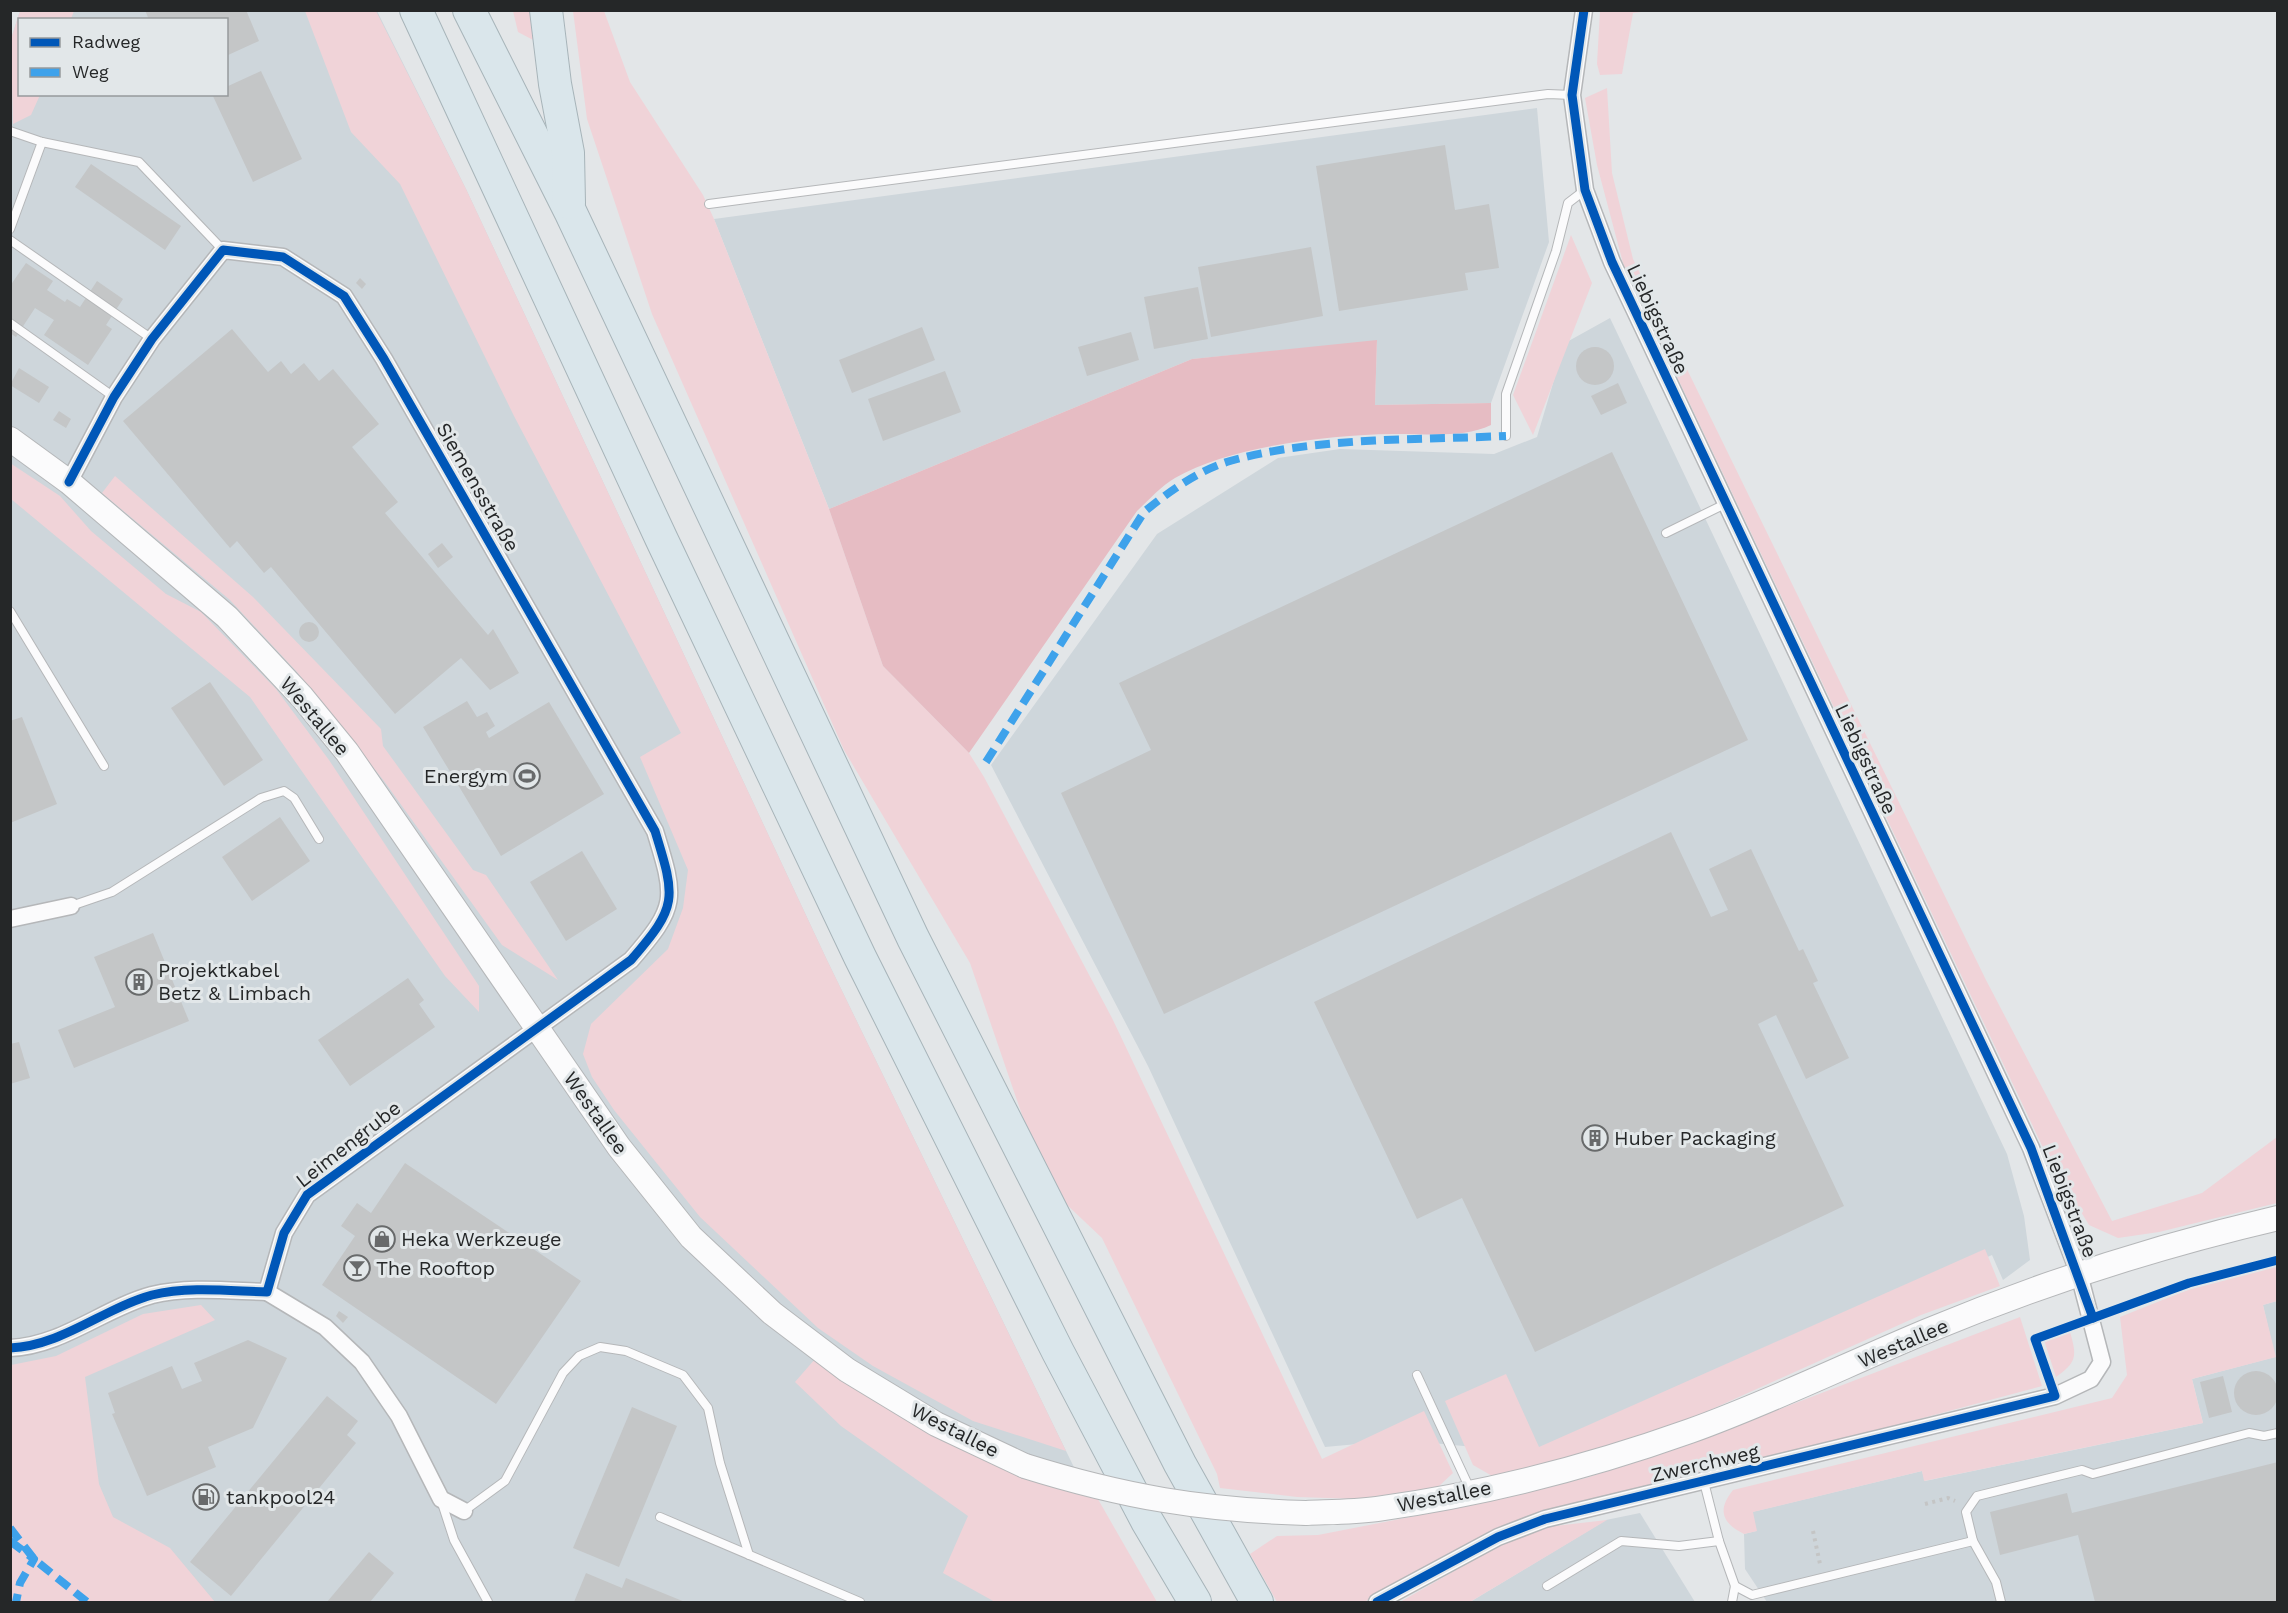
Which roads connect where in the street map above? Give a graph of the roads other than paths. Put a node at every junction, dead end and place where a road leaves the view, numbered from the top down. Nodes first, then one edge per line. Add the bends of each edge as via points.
1 (416, 10) edge
2 (469, 10) edge
3 (546, 10) edge
4 (1584, 10) edge
5 (1572, 95) junction
6 (10, 131) edge
7 (42, 142) junction
8 (1585, 190) junction
9 (709, 204) dead end
10 (570, 211) junction
11 (10, 230) edge
12 (10, 240) edge
13 (223, 250) junction
14 (10, 323) edge
15 (152, 339) junction
16 (114, 397) junction
17 (1506, 436) dead end
18 (10, 439) edge
19 (69, 482) junction
20 (1725, 504) junction
21 (1666, 533) dead end
22 (10, 611) edge
23 (104, 766) dead end
24 (320, 839) dead end
25 (71, 906) joint
26 (10, 920) edge
27 (537, 1028) junction
28 (2277, 1218) edge
29 (2079, 1274) junction
30 (267, 1292) junction
31 (10, 1348) edge
32 (1417, 1375) dead end
33 (2277, 1433) edge
34 (1704, 1482) junction
35 (1472, 1492) junction
36 (441, 1499) junction
37 (464, 1510) joint
38 (660, 1517) dead end
39 (1719, 1540) junction
40 (1973, 1541) junction
41 (749, 1555) junction
42 (1547, 1586) dead end
43 (1735, 1586) junction
44 (488, 1602) edge
45 (860, 1602) edge
46 (1195, 1602) edge
47 (1257, 1602) edge
48 (1377, 1602) edge
49 (1732, 1602) edge
50 (2001, 1602) edge

1 - 46 highway via 630,473 866,968 1058,1352 1147,1521
2 - 10 highway
3 - 10 highway via 568,153
4 - 5 street, Liebigstraße
5 - 8 street, Liebigstraße
5 - 9 lane via 1548,94
6 - 7 lane
7 - 11 lane
7 - 13 lane via 139,162
8 - 17 lane via 1568,202 1556,251 1506,394
8 - 20 street, Liebigstraße via 1612,262
10 - 47 highway via 913,938 1180,1464
12 - 15 lane
13 - 15 street
13 - 27 street, Siemensstraße via 283,257 344,296 384,358 655,831 669,876 669,906 656,930 631,960
14 - 16 lane
15 - 16 street
16 - 19 street
18 - 19 main road, Westallee
19 - 27 main road, Westallee via 227,617 302,697 347,752
20 - 21 lane
20 - 29 street, Liebigstraße via 2031,1148
22 - 23 lane
24 - 25 lane via 294,798 284,791 261,798 112,892
25 - 26 street
27 - 30 street, Leimengrube via 307,1195 284,1233
27 - 35 main road, Westallee, bridge via 619,1147 691,1237 772,1313 867,1382 936,1424 1025,1466 1091,1487 1166,1503 1235,1511 1306,1513 1375,1509
28 - 29 main road, Westallee via 2138,1254
29 - 34 street, Zwerchweg via 2102,1362 2091,1379 2055,1396
29 - 35 main road, Westallee via 1928,1331 1692,1430 1582,1467
30 - 31 street via 208,1290 153,1295 99,1315 53,1339
30 - 36 street via 325,1327 362,1362 399,1416
32 - 35 lane
33 - 40 lane via 2249,1433 2093,1474 2082,1470 1977,1496 1966,1512
34 - 39 lane
34 - 48 street, Zwerchweg via 1545,1519 1498,1537
36 - 37 street
36 - 44 lane via 454,1540
37 - 41 lane via 505,1481 563,1374 579,1356 600,1347 626,1351 683,1375 708,1408 720,1463
38 - 41 lane
39 - 42 lane via 1679,1546 1621,1541
39 - 43 lane
40 - 43 lane via 1752,1595
40 - 50 lane via 1996,1582
41 - 45 lane
43 - 49 lane

